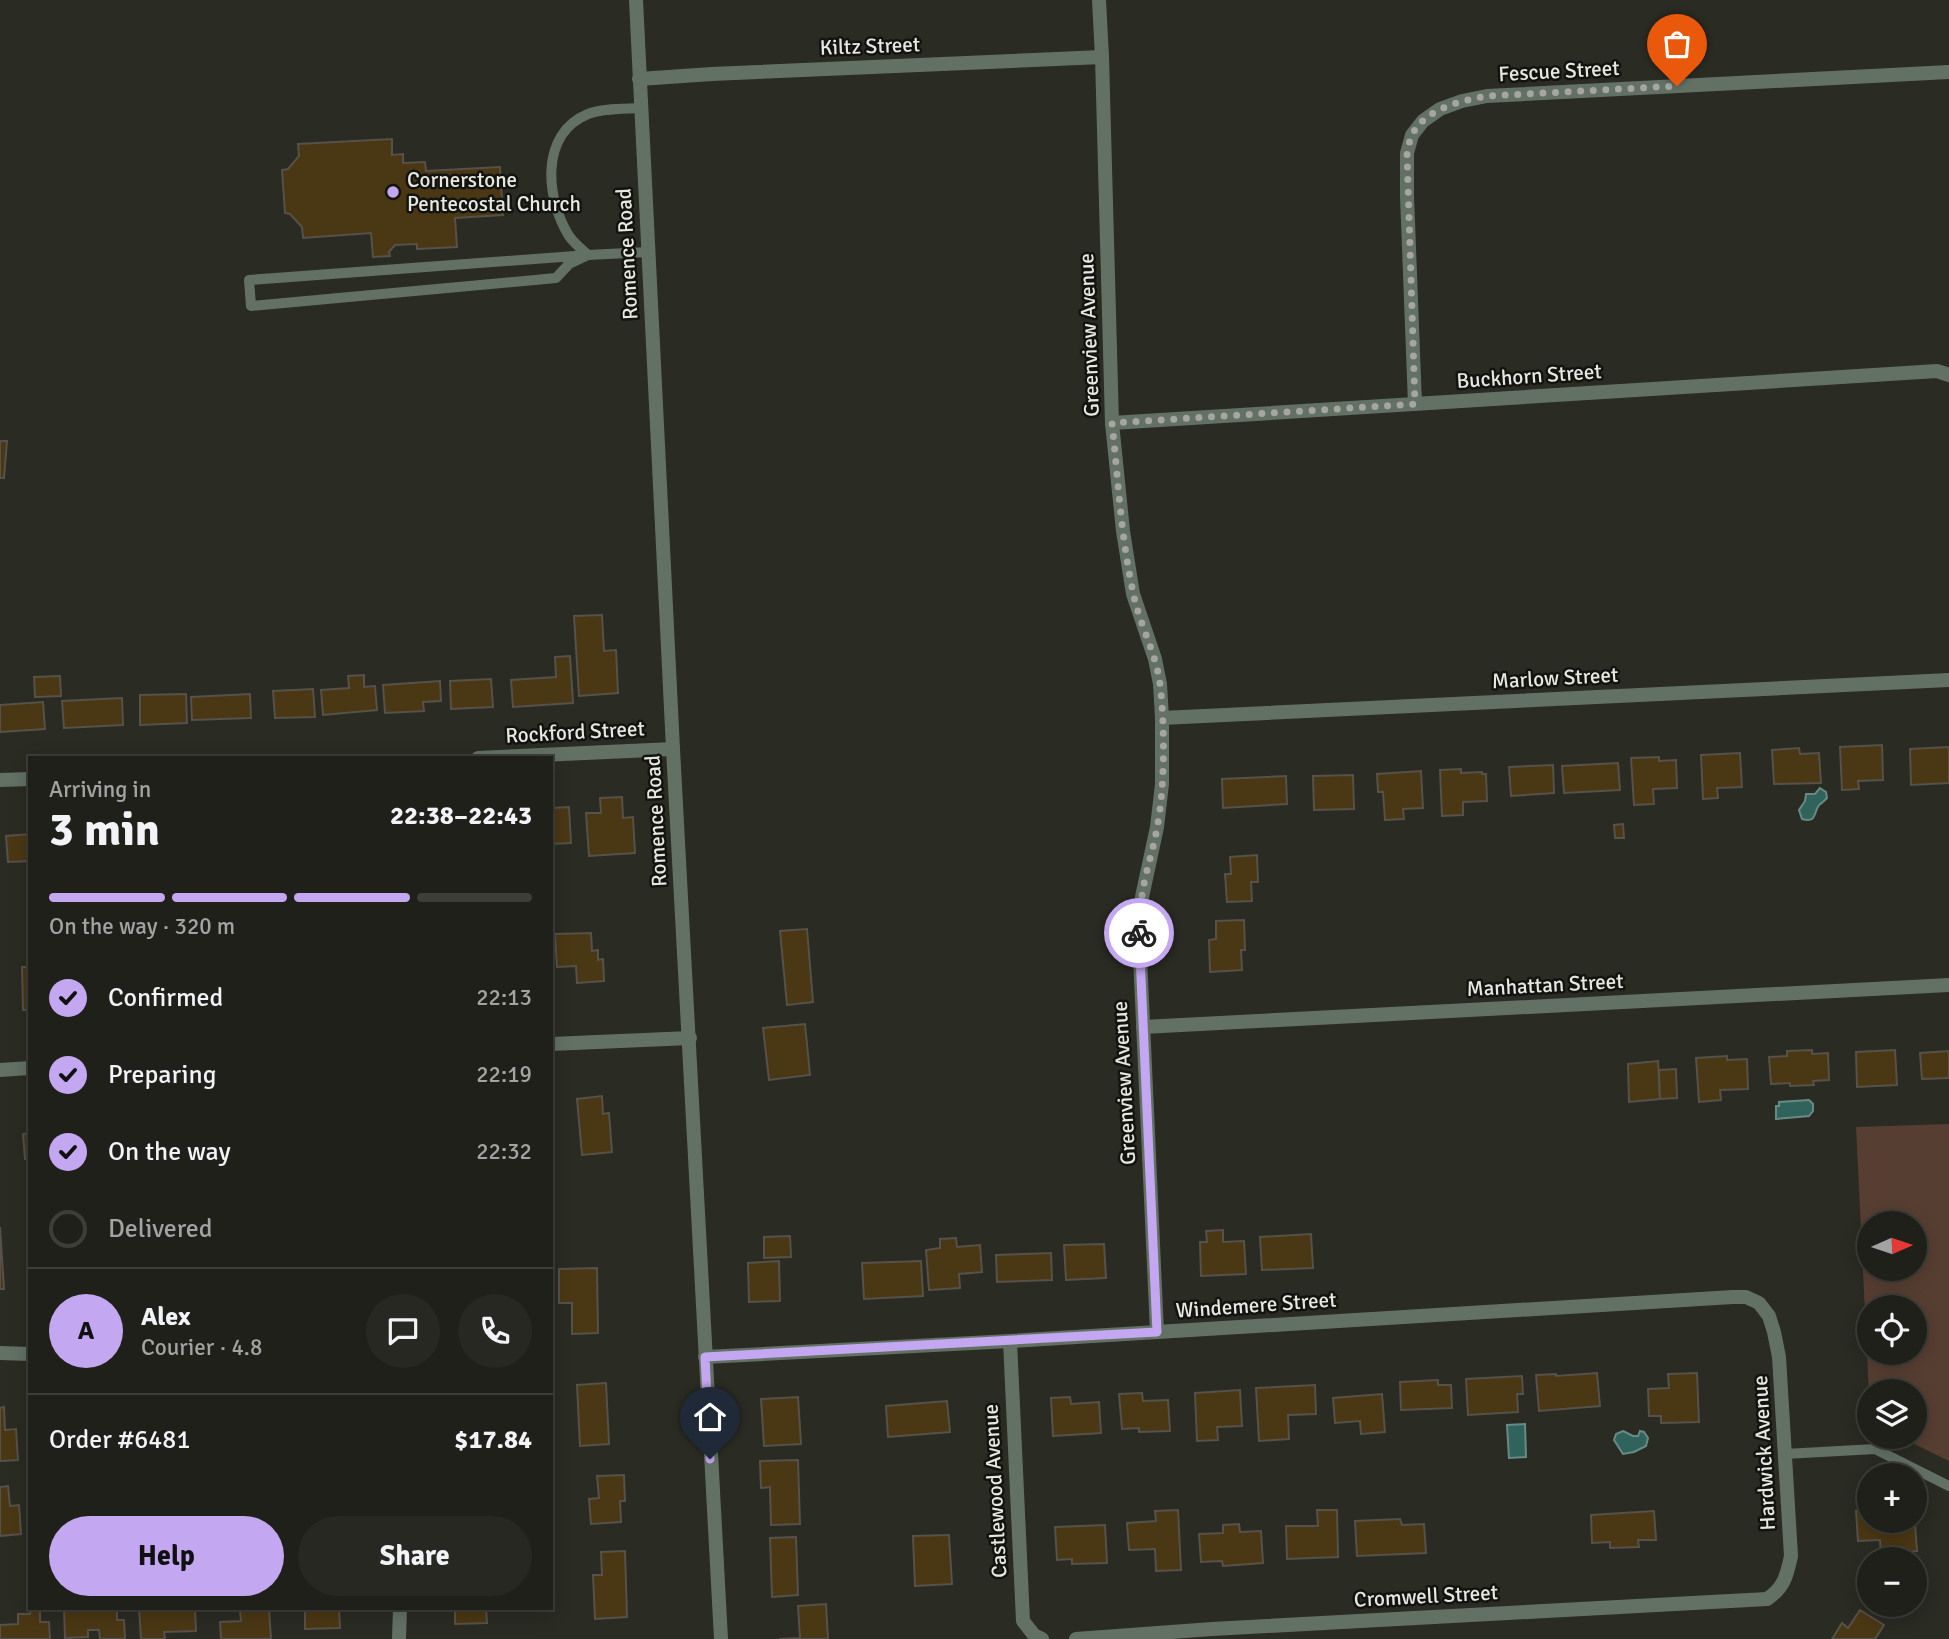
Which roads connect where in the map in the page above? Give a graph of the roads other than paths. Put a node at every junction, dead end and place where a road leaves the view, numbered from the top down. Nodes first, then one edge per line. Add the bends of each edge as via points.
1 (636, 0) edge
2 (1098, 0) edge
3 (1102, 57) junction
4 (1949, 72) edge
5 (639, 79) junction
6 (641, 108) junction
7 (648, 252) junction
8 (588, 255) junction
9 (1949, 375) edge
10 (1415, 404) junction
11 (1112, 423) junction
12 (1949, 680) edge
13 (1162, 718) junction
14 (673, 749) junction
15 (521, 756) edge
16 (28, 779) edge
17 (0, 780) edge
18 (1949, 985) edge
19 (1143, 1027) junction
20 (690, 1038) junction
21 (553, 1044) edge
22 (28, 1068) edge
23 (0, 1070) edge
24 (1763, 1309) joint
25 (1157, 1332) junction
26 (1010, 1341) junction
27 (0, 1353) edge
28 (28, 1353) edge
29 (705, 1357) junction
30 (1785, 1454) junction
31 (1949, 1486) edge
32 (1776, 1593) joint
33 (400, 1610) edge
34 (1213, 1634) edge
35 (1038, 1637) edge
36 (399, 1639) edge
37 (721, 1639) edge
38 (1076, 1639) edge

1 - 5 street, Romence Road
2 - 3 street, Greenview Avenue
3 - 5 street, Kiltz Street
3 - 11 street, Greenview Avenue
4 - 10 street, Fescue Street via 1487,96 1440,109 1412,135 1407,153
5 - 6 street, Romence Road
6 - 7 street, Romence Road
6 - 8 lane via 589,113 561,136 554,152 554,202 571,238
7 - 8 lane
7 - 14 street, Romence Road
8 - 8 lane via 569,264 556,278 251,306 249,280
9 - 10 street, Buckhorn Street via 1937,370
10 - 11 street, Buckhorn Street
11 - 13 street, Greenview Avenue via 1133,594 1155,659
12 - 13 street, Marlow Street
13 - 19 street, Greenview Avenue via 1160,805 1139,933
14 - 15 street, Rockford Street
14 - 20 street, Romence Road
16 - 17 street
18 - 19 street, Manhattan Street
19 - 25 street, Greenview Avenue
20 - 21 street
20 - 29 street, Romence Road
22 - 23 street
24 - 25 street, Windemere Street via 1746,1297 1733,1297
24 - 30 street, Hardwick Avenue via 1779,1357
25 - 26 street, Windemere Street
26 - 29 street, Windemere Street
26 - 35 street, Castlewood Avenue via 1023,1621
27 - 28 street
29 - 37 street, Romence Road
30 - 31 lane via 1875,1449
30 - 32 street, Hardwick Avenue via 1791,1556
32 - 34 street, Cromwell Street via 1768,1599
33 - 36 street
34 - 38 street, Cromwell Street

